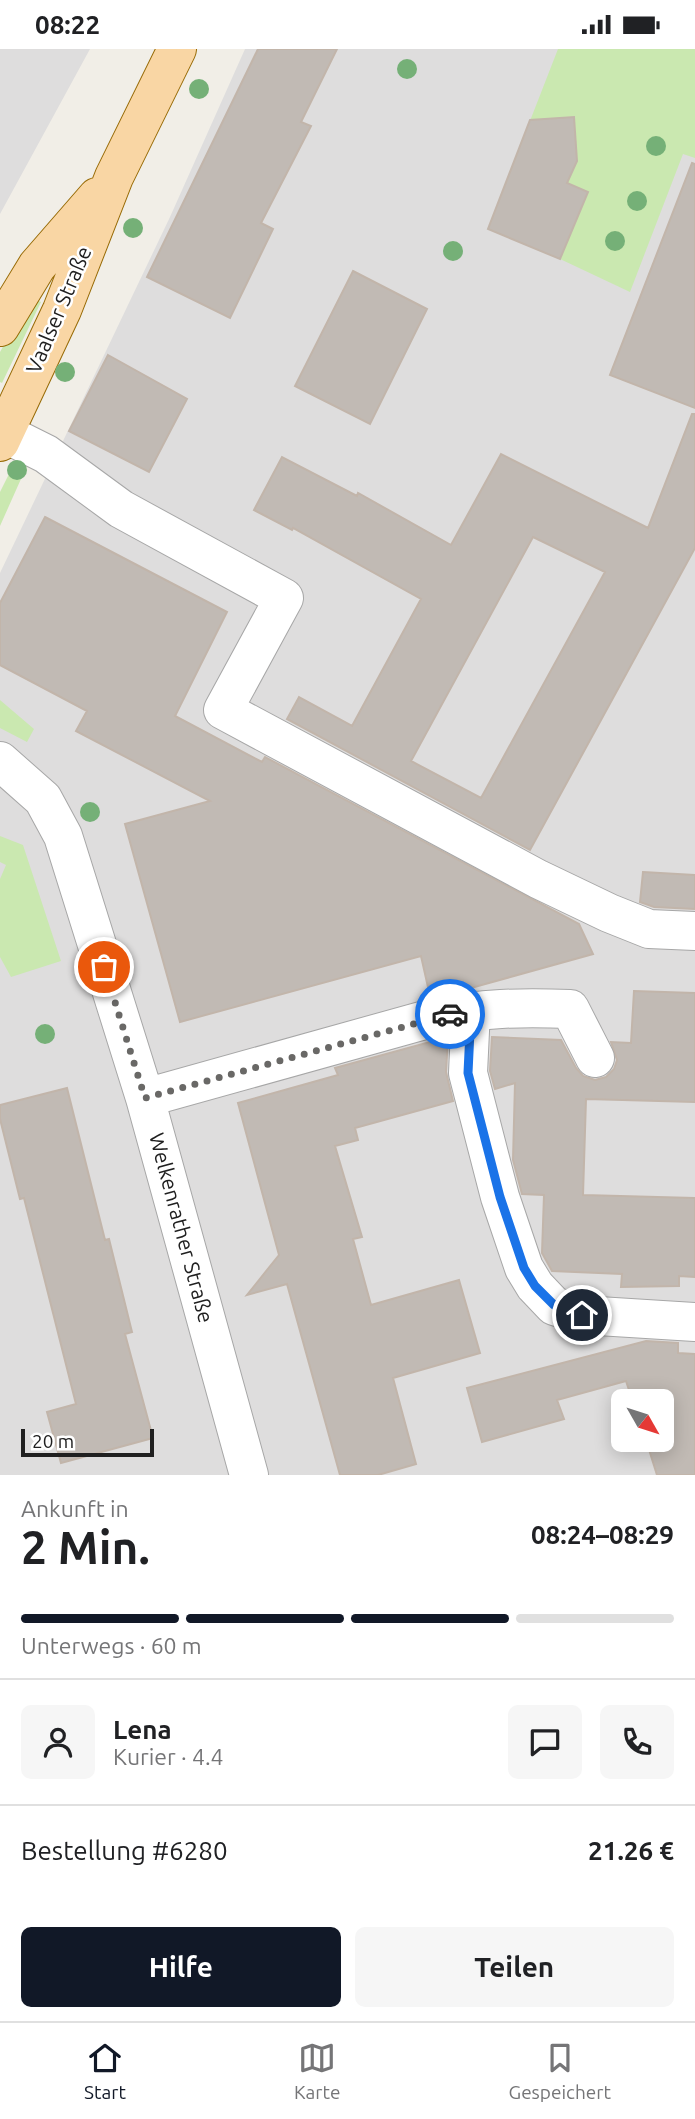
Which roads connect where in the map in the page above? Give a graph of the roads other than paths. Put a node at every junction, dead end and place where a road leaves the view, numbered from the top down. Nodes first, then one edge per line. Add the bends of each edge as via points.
1 (177, 49) edge
2 (114, 177) junction
3 (0, 327) edge
4 (2, 438) edge
5 (0, 761) edge
6 (695, 931) edge
7 (471, 1010) junction
8 (595, 1058) dead end
9 (145, 1098) junction
10 (695, 1322) edge
11 (249, 1475) edge

1 - 2 main road, Vaalser Straße
2 - 3 main road, Vaalser Straße via 37,266
2 - 4 main road, Vaalser Straße via 62,310
4 - 6 street via 46,454 121,509 284,598 223,710 609,913 649,929
5 - 9 street, Welkenrather Straße via 43,799 63,836
7 - 8 street via 513,1006 570,1009
7 - 9 street
7 - 10 street via 468,1073 500,1197 524,1268 535,1286 554,1305 582,1315
9 - 11 street, Welkenrather Straße

